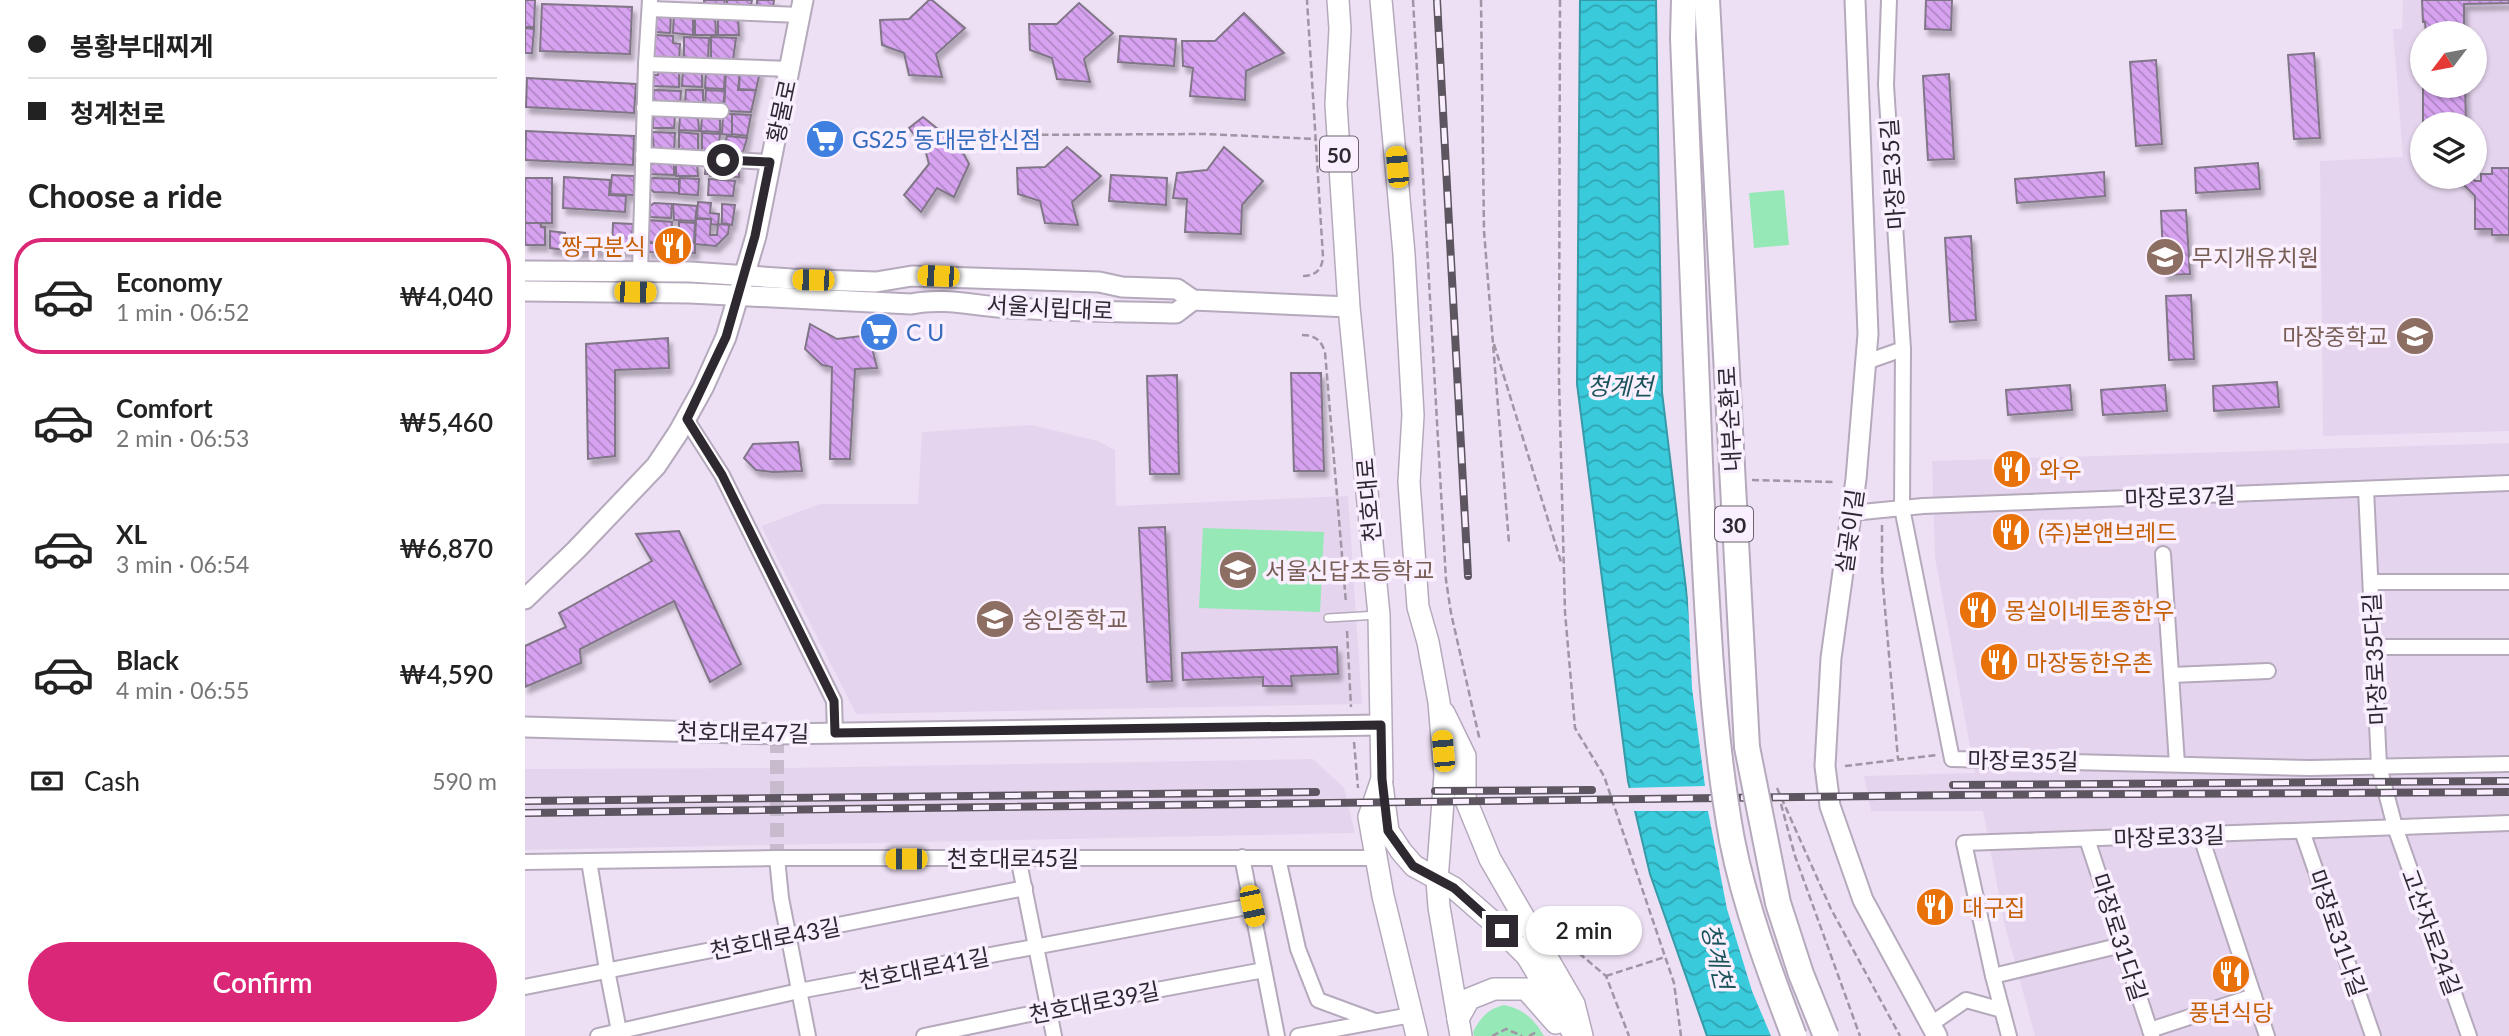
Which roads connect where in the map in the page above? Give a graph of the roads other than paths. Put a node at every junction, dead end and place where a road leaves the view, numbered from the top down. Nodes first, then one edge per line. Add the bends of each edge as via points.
1 (1338, 0) edge
2 (1381, 0) edge
3 (1684, 0) edge
4 (1707, 0) edge
5 (1855, 0) edge
6 (1889, 0) edge
7 (650, 5) edge
8 (802, 8) edge
9 (646, 64) junction
10 (790, 69) junction
11 (644, 108) junction
12 (721, 111) dead end
13 (643, 155) junction
14 (770, 162) junction
15 (525, 271) edge
16 (640, 272) junction
17 (745, 276) junction
18 (525, 291) edge
19 (739, 296) junction
20 (1193, 300) junction
21 (1349, 307) junction
22 (1903, 349) junction
23 (1866, 362) junction
24 (687, 419) junction
25 (2509, 483) edge
26 (2367, 489) junction
27 (1902, 508) junction
28 (1852, 513) junction
29 (2163, 554) dead end
30 (2371, 582) junction
31 (2509, 582) edge
32 (525, 598) edge
33 (1379, 615) junction
34 (1328, 618) dead end
35 (2374, 647) junction
36 (2509, 647) edge
37 (2268, 671) dead end
38 (2171, 675) junction
39 (1439, 702) junction
40 (1381, 725) junction
41 (525, 727) edge
42 (835, 733) junction
43 (2176, 764) junction
44 (2509, 764) edge
45 (2379, 766) junction
46 (1382, 779) junction
47 (2509, 823) edge
48 (2395, 828) junction
49 (2302, 831) junction
50 (2200, 834) junction
51 (2087, 838) junction
52 (1019, 857) junction
53 (777, 858) junction
54 (1242, 858) junction
55 (1278, 858) junction
56 (1376, 858) junction
57 (589, 861) junction
58 (525, 862) edge
59 (1437, 880) junction
60 (1025, 888) junction
61 (1252, 906) junction
62 (788, 934) junction
63 (2122, 945) junction
64 (1037, 947) junction
65 (607, 970) junction
66 (1264, 970) junction
67 (1993, 976) junction
68 (525, 987) edge
69 (799, 992) junction
70 (2254, 996) junction
71 (1048, 1010) junction
72 (2002, 1010) junction
73 (1375, 1021) junction
74 (1414, 1026) edge
75 (1460, 1028) edge
76 (1934, 1030) edge
77 (2151, 1033) edge
78 (620, 1034) edge
79 (598, 1036) edge
80 (808, 1036) edge
81 (924, 1036) edge
82 (1053, 1036) edge
83 (1277, 1036) edge
84 (1298, 1036) edge
85 (1568, 1036) edge
86 (1575, 1036) edge
87 (1582, 1036) edge
88 (1794, 1036) edge
89 (1826, 1036) edge
90 (2009, 1036) edge
91 (2267, 1036) edge
92 (2374, 1036) edge
93 (2469, 1036) edge

1 - 21 main road, 천호대로 / 50 via 1336,104
2 - 39 main road, 천호대로 via 1404,254 1413,415 1409,482 1418,607
3 - 88 highway, 내부순환로 / 30, bridge via 1696,392 1720,761 1744,887
4 - 89 highway, 내부순환로 / 30, bridge via 1747,747 1778,903
5 - 23 main road, 살곶이길
6 - 22 street, 마장로35길 via 1886,85
7 - 8 street
7 - 9 street
8 - 10 main road, 황물로
9 - 10 street
9 - 11 street
10 - 14 main road, 황물로
11 - 12 street
11 - 13 street
13 - 14 street
13 - 16 street
14 - 17 main road, 황물로
15 - 16 main road, 서울시립대로
16 - 17 main road, 서울시립대로
17 - 19 main road, 황물로
17 - 20 main road, 서울시립대로 via 876,282 912,276 1100,282 1177,289
18 - 19 main road, 서울시립대로
19 - 20 main road, 서울시립대로 via 1176,313
19 - 24 main road, 황물로 via 726,337
20 - 21 main road, 서울시립대로
21 - 33 main road, 천호대로 / 50
22 - 23 street
22 - 27 street, 마장로35길
23 - 28 main road, 살곶이길
24 - 32 main road, 황물로 via 642,482
24 - 42 street via 722,475 834,701
25 - 26 street, 마장로37길
26 - 27 street, 마장로37길
26 - 30 street, 마장로35다길
27 - 28 street, 마장로37길
27 - 43 street, 마장로35길 via 1952,759
28 - 76 main road, 살곶이길 via 1831,658 1825,766 1830,806 1863,900
29 - 38 street
30 - 31 street
30 - 35 street, 마장로35다길
33 - 34 lane
33 - 40 main road, 천호대로 / 50
35 - 36 street
35 - 45 street, 마장로35다길
37 - 38 street
38 - 43 street
39 - 59 main road, 천호대로 via 1445,775
39 - 87 main road via 1465,756 1465,798 1490,859 1574,1004
40 - 42 main road, 천호대로47길
40 - 46 main road, 천호대로 / 50
41 - 42 main road, 천호대로47길
43 - 45 street, 마장로35길
44 - 45 street, 마장로35길
45 - 48 street, 마장로35다길
46 - 56 main road, 천호대로 via 1369,817
46 - 59 main road via 1388,831 1413,866
47 - 48 street, 마장로33길
48 - 49 street, 마장로33길
48 - 93 street, 고산자로24길
49 - 50 street, 마장로33길
49 - 92 street, 마장로31나길
50 - 51 street, 마장로33길
50 - 70 street
51 - 63 street, 마장로31다길
51 - 67 street, 마장로33길 via 1964,843
52 - 53 street, 천호대로45길
52 - 54 street, 천호대로45길
52 - 60 street
53 - 57 street, 천호대로45길
53 - 62 street
54 - 55 street, 천호대로45길
54 - 61 street
55 - 56 street, 천호대로45길
55 - 73 street via 1299,949 1318,1000
56 - 74 main road, 천호대로
57 - 58 street, 천호대로45길
57 - 65 street
59 - 75 main road, 천호대로
59 - 86 main road via 1454,888 1527,956
60 - 62 street, 천호대로43길
60 - 64 street
61 - 64 street, 천호대로41길
61 - 66 street
62 - 65 street, 천호대로43길
62 - 69 street
63 - 67 street
63 - 77 street, 마장로31다길
64 - 69 street, 천호대로41길
64 - 71 street
65 - 68 street, 천호대로43길
65 - 78 street
66 - 71 street, 천호대로39길
66 - 83 street
67 - 72 street, 마장로33길
69 - 78 street, 천호대로41길
69 - 80 street
70 - 77 street
70 - 91 street
71 - 81 street, 천호대로39길
71 - 82 street
72 - 76 street via 1966,1000
72 - 90 street, 마장로33길
73 - 74 street
73 - 84 street
75 - 85 main road via 1469,999 1494,989 1526,989
78 - 79 street, 천호대로41길

